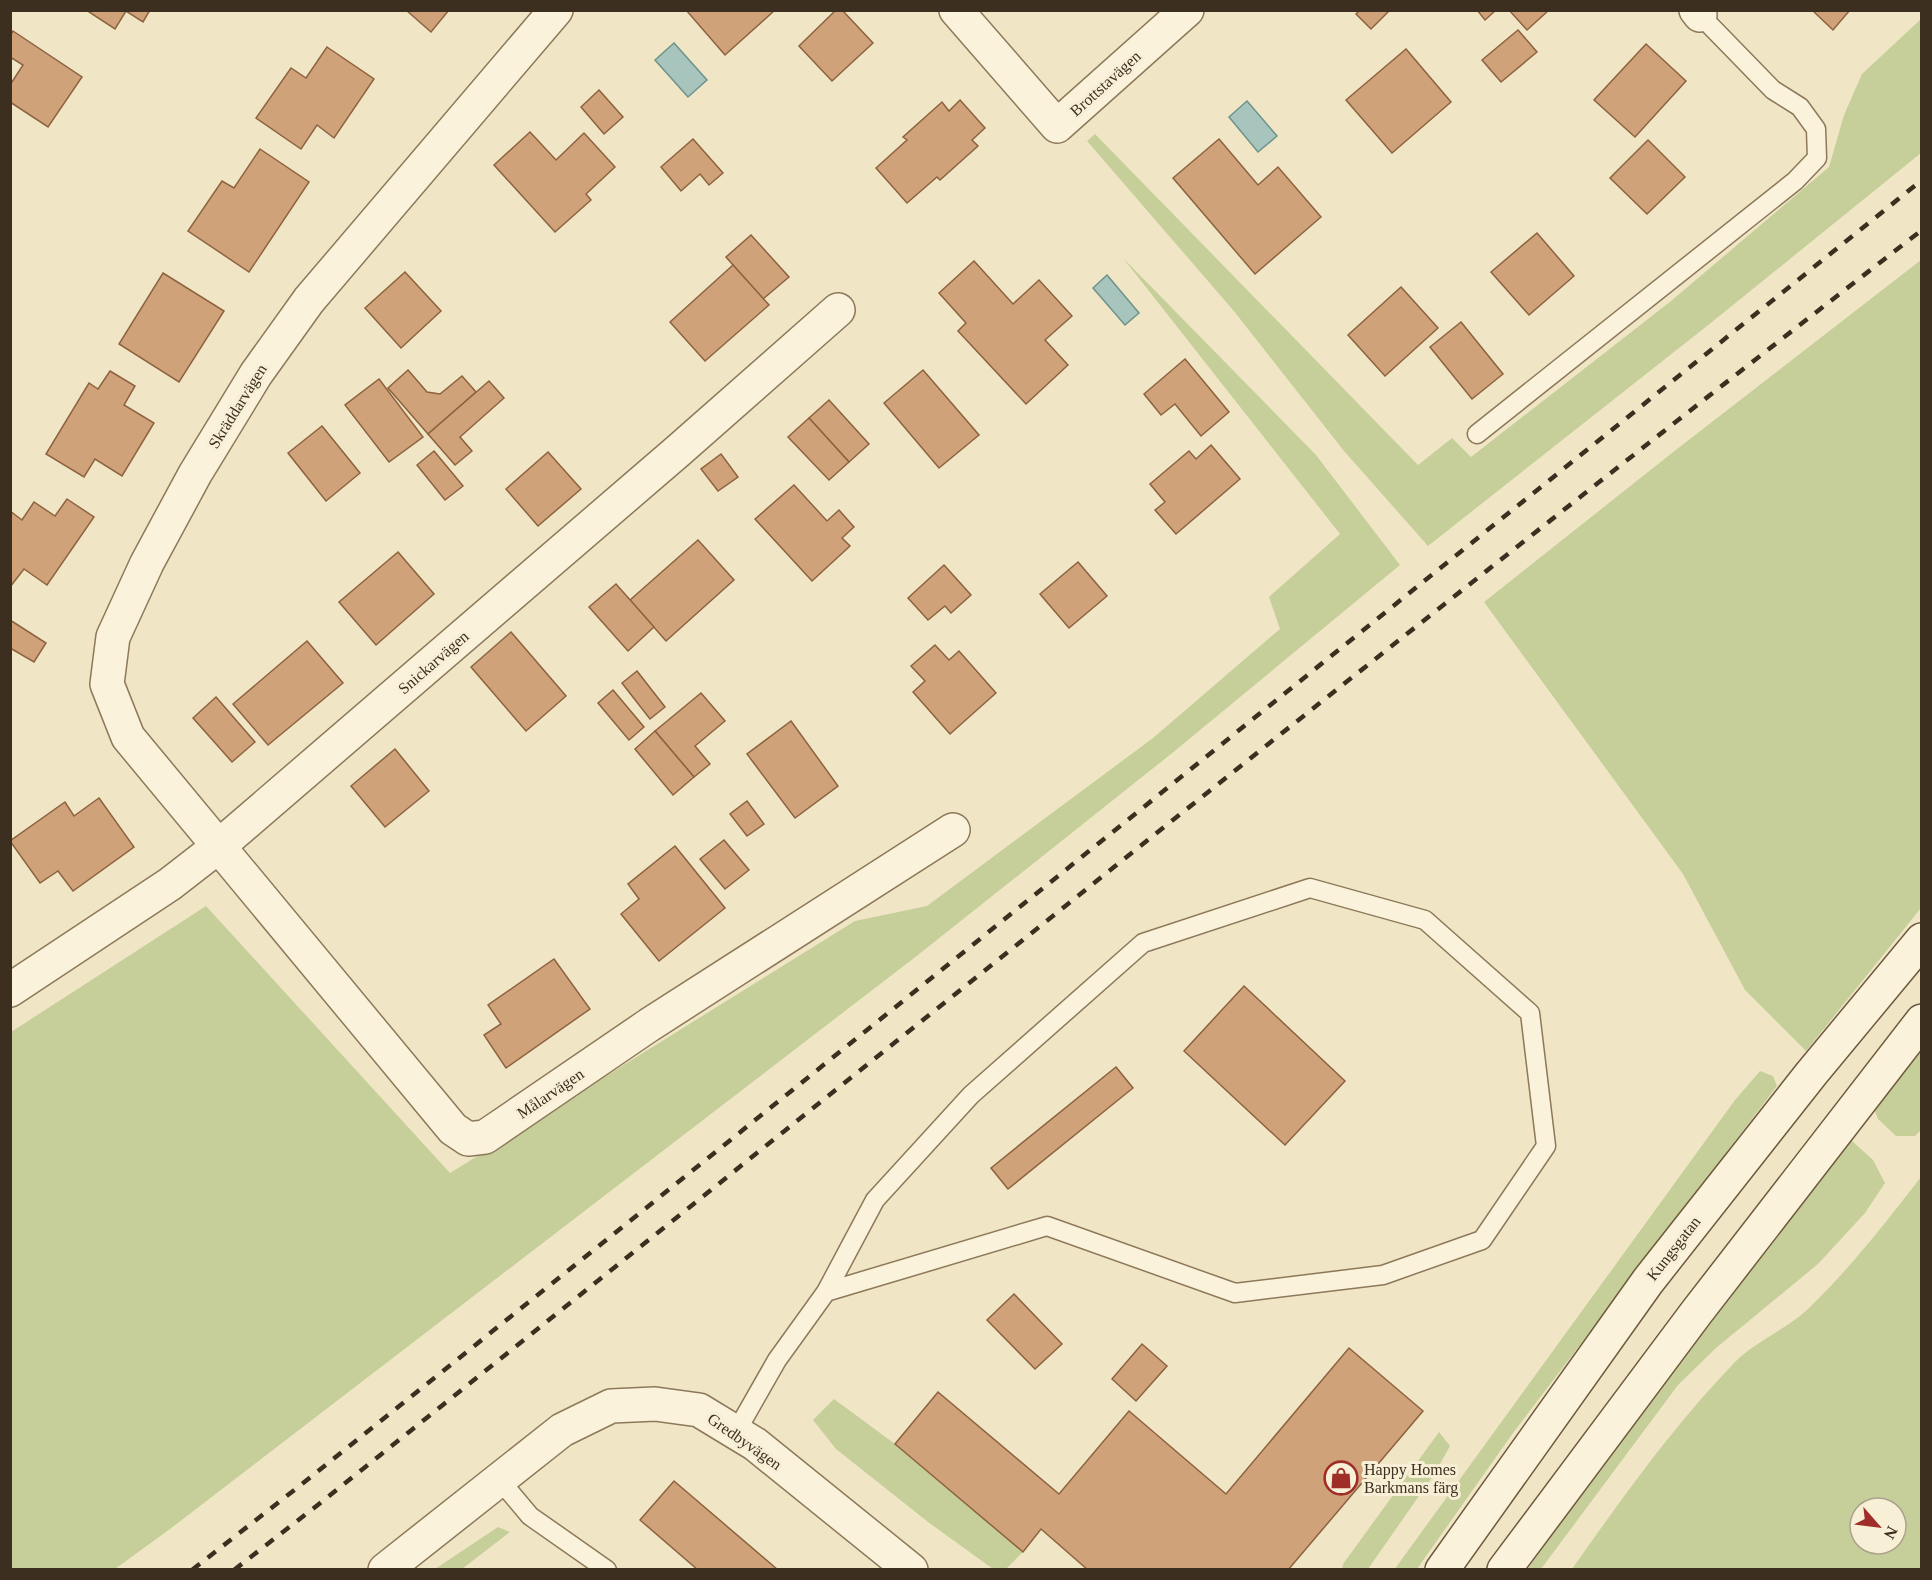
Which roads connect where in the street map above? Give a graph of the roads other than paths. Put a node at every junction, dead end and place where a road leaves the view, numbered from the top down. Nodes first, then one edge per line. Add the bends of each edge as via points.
1 (556, 10) edge
2 (956, 10) edge
3 (1187, 10) edge
4 (1698, 13) edge
5 (838, 310) dead end
6 (1477, 434) dead end
7 (953, 830) dead end
8 (219, 846) junction
9 (1922, 940) edge
10 (10, 990) edge
11 (1922, 1021) edge
12 (826, 1292) junction
13 (736, 1432) junction
14 (499, 1479) junction
15 (385, 1569) edge
16 (607, 1569) edge
17 (910, 1569) edge
18 (1442, 1569) edge
19 (1504, 1569) edge

1 - 8 street, Skräddarvägen via 309,300 256,374 195,474 113,637 107,684 128,737
2 - 3 street, Brottstavägen via 1057,126
4 - 6 lane via 1773,90 1800,107 1816,129 1817,158 1795,181
5 - 8 street, Snickarvägen
7 - 8 street, Målarvägen via 649,1025 485,1137 468,1139 453,1129
8 - 10 street, Snickarvägen via 170,884
9 - 18 street, Kungsgatan via 1648,1281
11 - 19 street
12 - 12 lane via 883,1191 971,1095 1143,943 1310,888 1425,920 1530,1013 1546,1146 1482,1240 1383,1275 1235,1293 1047,1226
12 - 13 lane via 777,1360
13 - 14 street, Gredbyvägen via 699,1410 655,1404 611,1406 562,1430
13 - 17 street, Gredbyvägen
14 - 15 street, Gredbyvägen
14 - 16 lane via 530,1516

